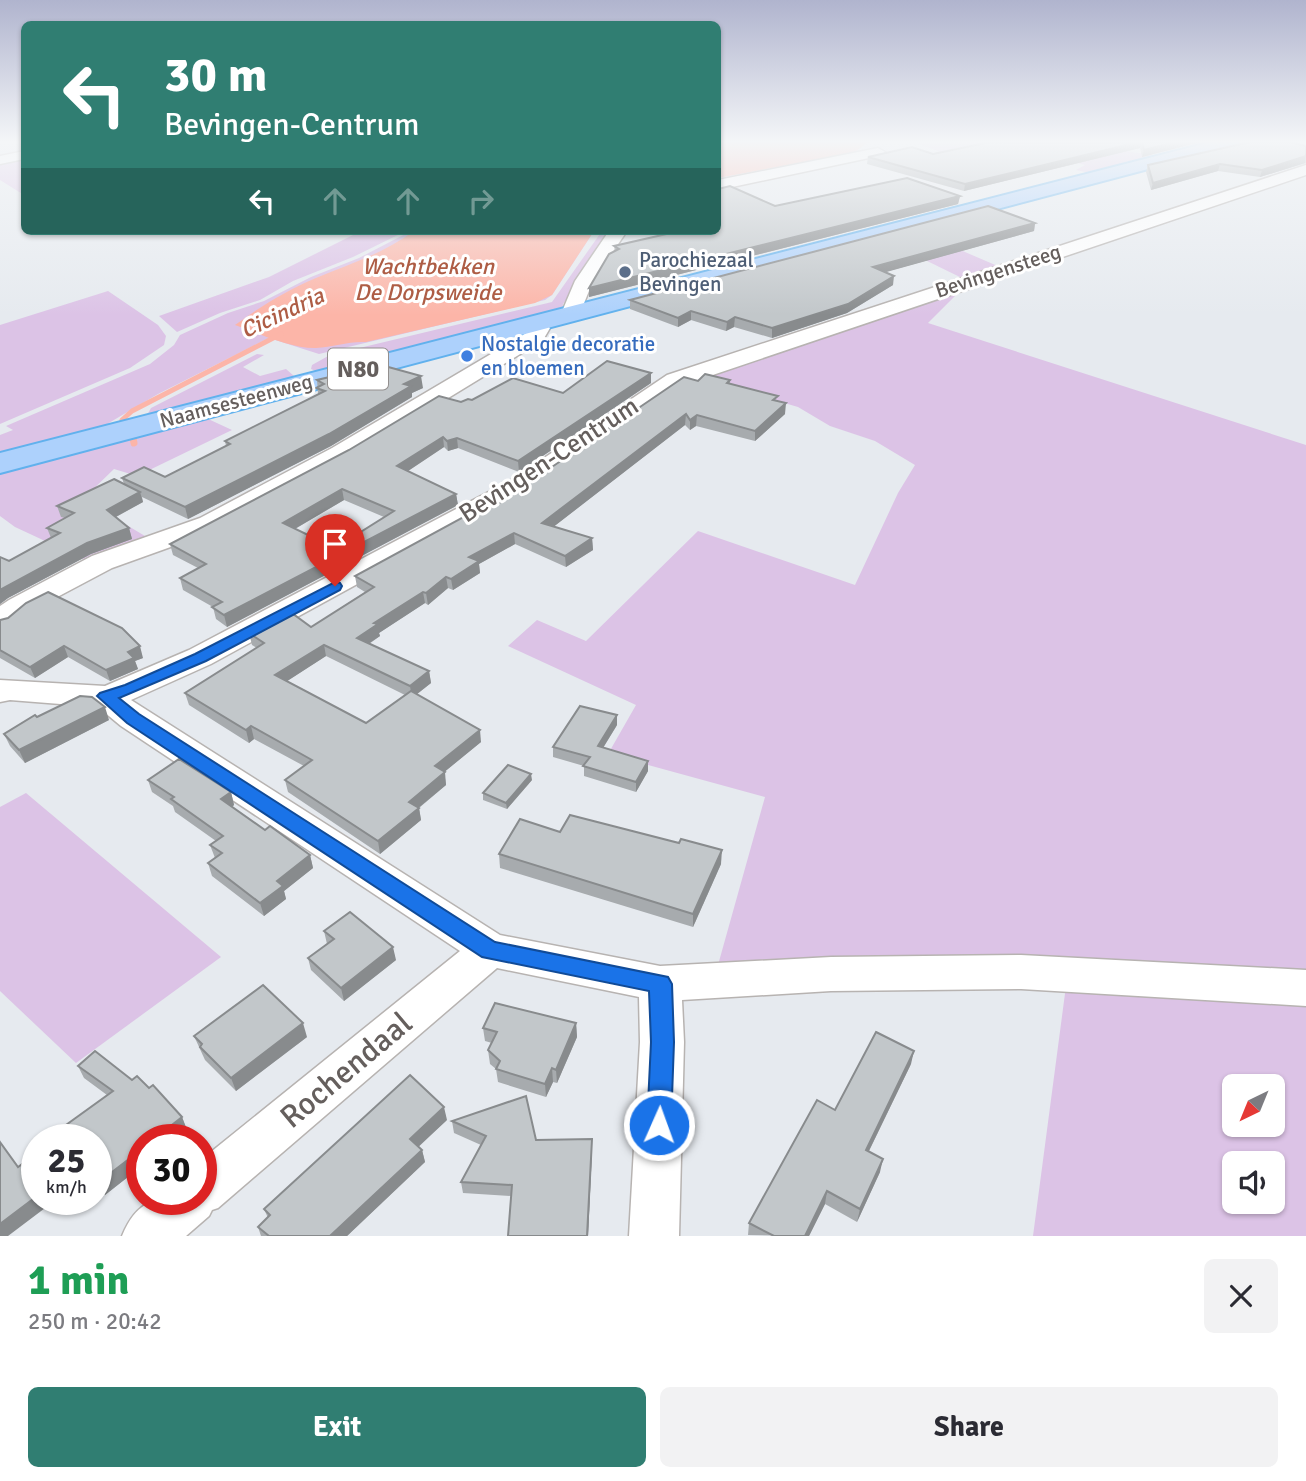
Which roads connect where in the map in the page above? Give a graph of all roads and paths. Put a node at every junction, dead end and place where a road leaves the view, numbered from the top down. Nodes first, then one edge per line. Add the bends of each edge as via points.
1 (1007, 200) edge
2 (1216, 200) edge
3 (615, 235) edge
4 (570, 314) junction
5 (534, 323) junction
6 (692, 374) joint
7 (0, 463) edge
8 (0, 621) edge
9 (2, 688) edge
10 (106, 696) junction
11 (490, 950) junction
12 (660, 984) junction
13 (1306, 988) edge
14 (217, 1178) edge
15 (173, 1215) edge
16 (147, 1236) edge
17 (654, 1236) edge

1 - 4 main road, Naamsesteenweg / N80
2 - 6 street, Bevingensteeg
3 - 4 street via 586,277
4 - 5 main road, Naamsesteenweg / N80
5 - 7 main road, Naamsesteenweg / N80
5 - 8 street via 540,328 536,336 329,459 192,533 102,562
6 - 10 street, Bevingen-Centrum via 665,385 522,484 465,516 200,657
9 - 10 street, Bevingen-Centrum
10 - 11 street
11 - 12 street
11 - 14 street, Rochendaal
12 - 13 street via 831,974 1021,972
12 - 17 street via 663,1042
15 - 16 street

